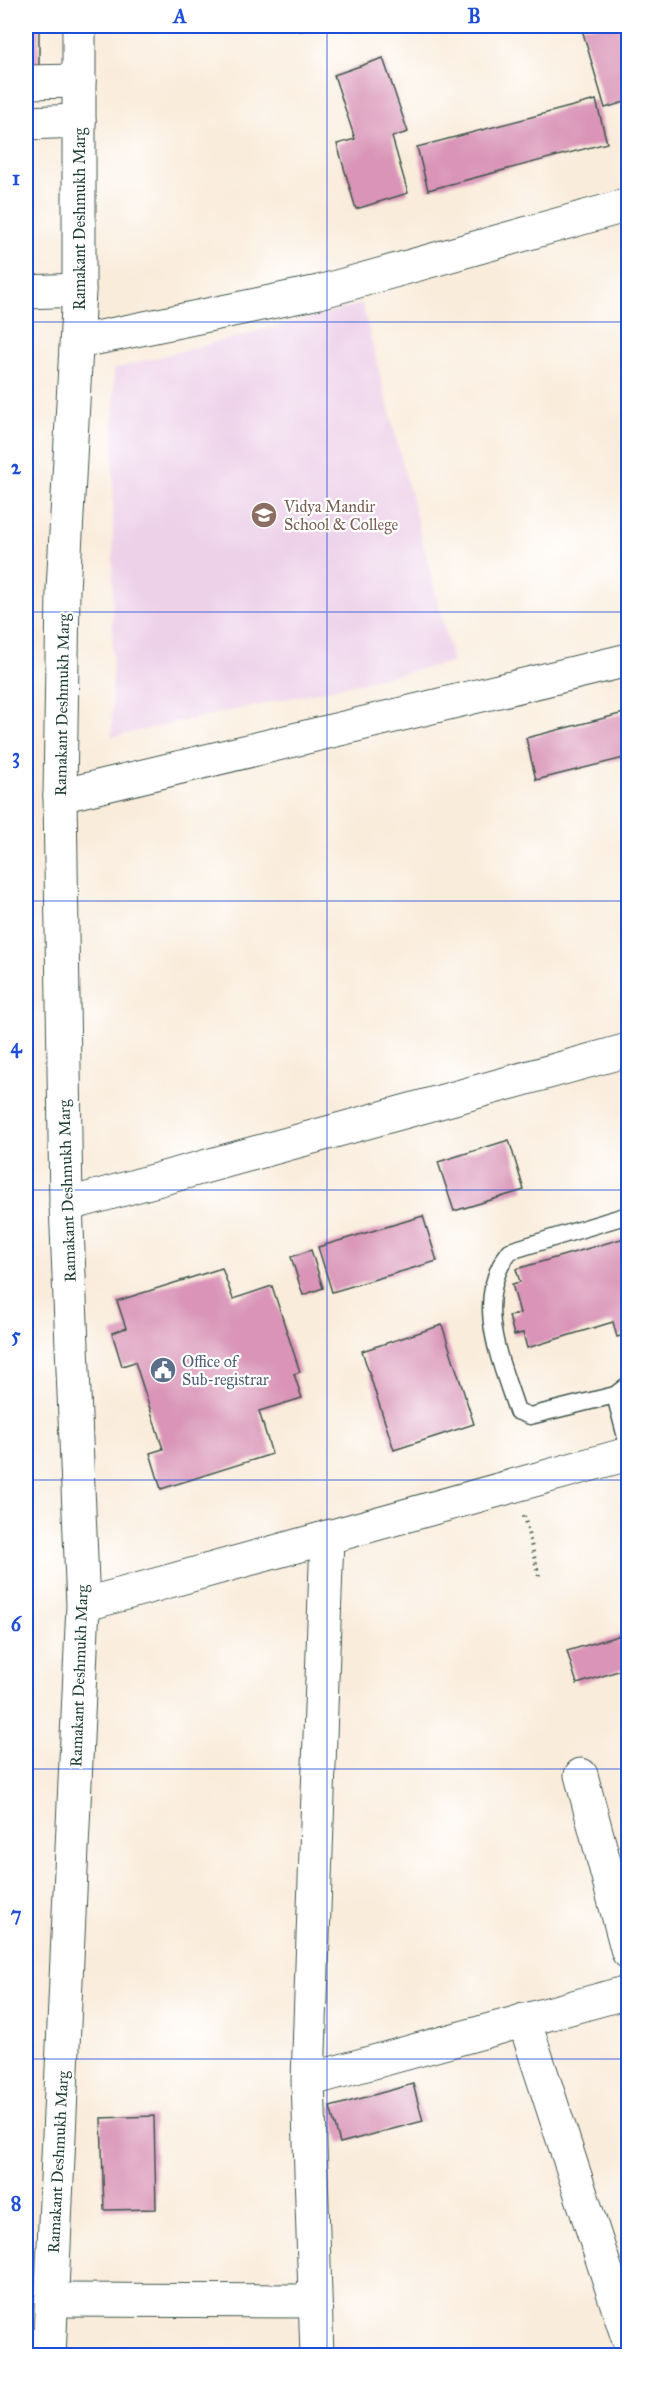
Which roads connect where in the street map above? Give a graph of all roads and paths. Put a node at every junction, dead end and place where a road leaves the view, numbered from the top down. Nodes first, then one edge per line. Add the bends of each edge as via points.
1 (79, 26) edge
2 (79, 81) junction
3 (26, 82) edge
4 (79, 121) junction
5 (26, 123) edge
6 (628, 205) edge
7 (80, 290) junction
8 (26, 292) edge
9 (77, 342) junction
10 (628, 660) edge
11 (60, 796) junction
12 (628, 1050) edge
13 (66, 1205) junction
14 (628, 1215) edge
15 (622, 1390) edge
16 (628, 1445) edge
17 (628, 1454) edge
18 (517, 1484) junction
19 (327, 1537) junction
20 (540, 1580) dead end
21 (83, 1605) junction
22 (581, 1775) dead end
23 (628, 1952) edge
24 (628, 1992) edge
25 (524, 2020) junction
26 (308, 2080) junction
27 (52, 2300) junction
28 (314, 2301) junction
29 (628, 2338) edge
30 (49, 2355) edge
31 (317, 2355) edge

1 - 2 street, Ramakant Deshmukh Marg
2 - 3 street
2 - 4 street, Ramakant Deshmukh Marg
4 - 5 street
4 - 7 street, Ramakant Deshmukh Marg
6 - 9 street via 319,292
7 - 8 street
7 - 9 street, Ramakant Deshmukh Marg
9 - 11 street, Ramakant Deshmukh Marg via 63,590
10 - 11 street
11 - 13 street, Ramakant Deshmukh Marg
12 - 13 street
13 - 21 street, Ramakant Deshmukh Marg
14 - 15 lane via 510,1251 500,1263 491,1289 492,1335 517,1411 530,1416
15 - 16 lane
17 - 18 street
18 - 19 street
18 - 20 path
19 - 21 street
19 - 26 street
21 - 27 street, Ramakant Deshmukh Marg
22 - 23 street
24 - 25 street
25 - 26 street
25 - 29 street
26 - 28 street
27 - 28 street
27 - 30 street, Ramakant Deshmukh Marg
28 - 31 street

